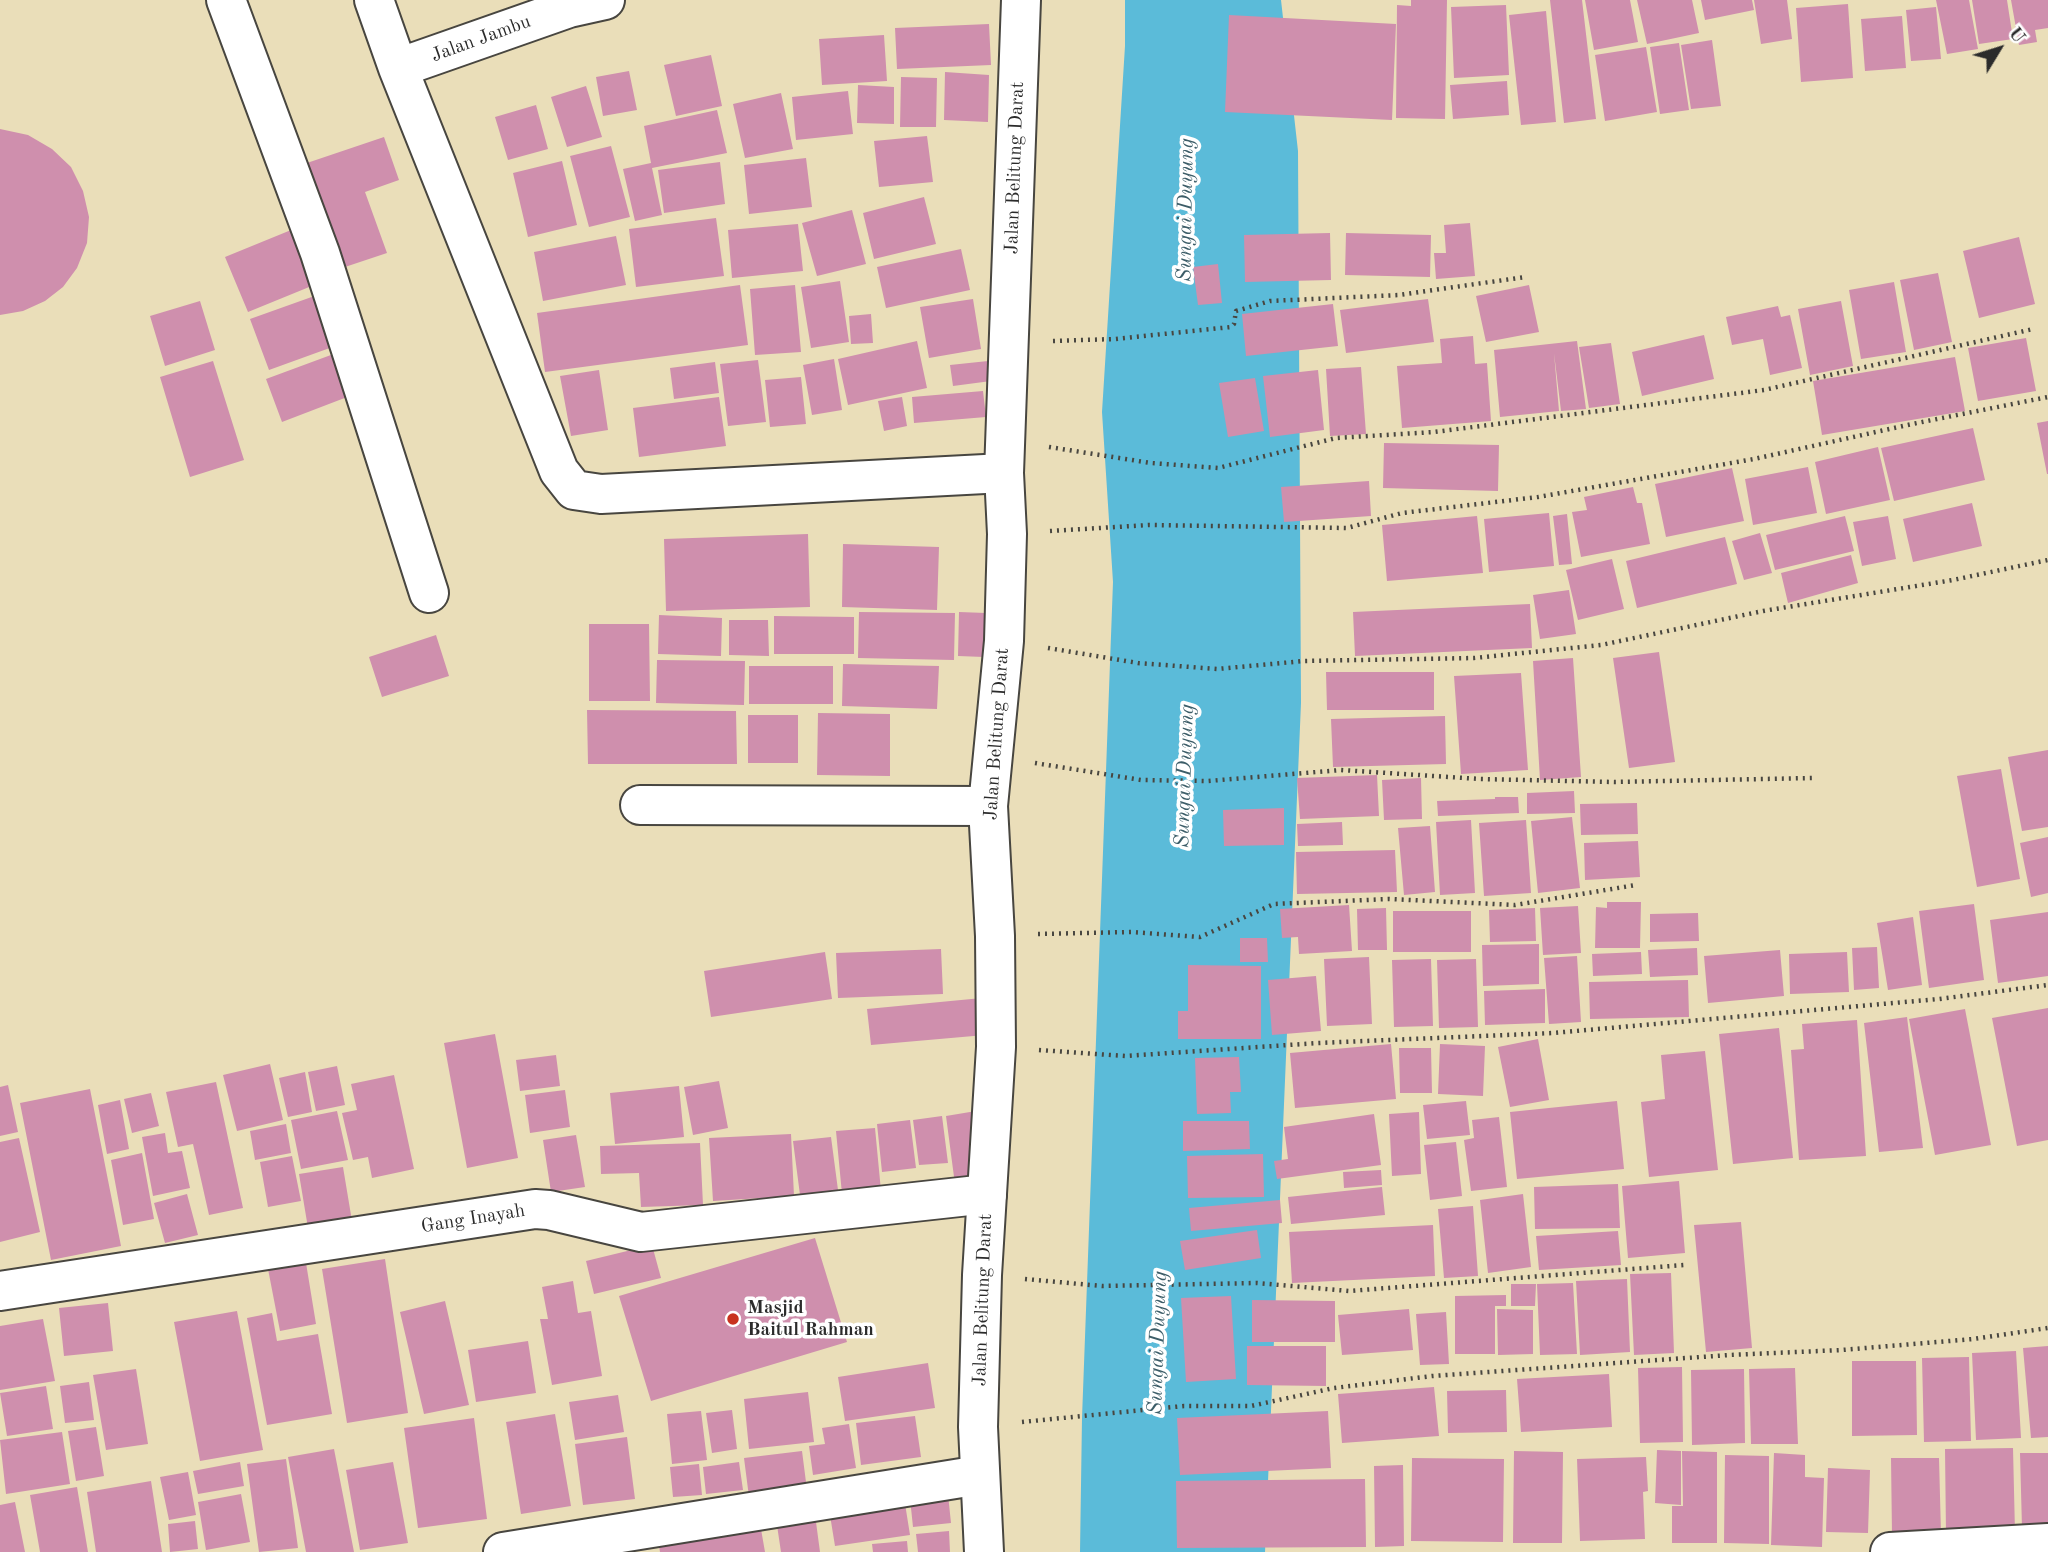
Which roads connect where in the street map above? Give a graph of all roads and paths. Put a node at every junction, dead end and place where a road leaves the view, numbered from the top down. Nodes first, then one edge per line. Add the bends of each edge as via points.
1 (226, 0) edge
2 (373, 0) edge
3 (605, 0) edge
4 (1021, 0) edge
5 (398, 68) junction
6 (1525, 277) dead end
7 (2033, 329) dead end
8 (1010, 343) junction
9 (2048, 397) edge
10 (1005, 457) junction
11 (1007, 534) junction
12 (2048, 560) edge
13 (429, 593) dead end
14 (1004, 641) junction
15 (992, 756) junction
16 (1813, 778) dead end
17 (640, 805) dead end
18 (988, 806) junction
19 (1636, 886) dead end
20 (995, 936) junction
21 (2048, 985) edge
22 (996, 1047) junction
23 (987, 1194) junction
24 (1684, 1265) dead end
25 (982, 1275) junction
26 (0, 1291) edge
27 (2048, 1328) edge
28 (978, 1427) junction
29 (980, 1475) junction
30 (2048, 1543) edge
31 (503, 1552) edge
32 (984, 1552) edge
33 (1890, 1552) edge

1 - 13 street via 320,253
2 - 5 street
3 - 5 street, Jalan Jambu via 569,8
4 - 8 street, Jalan Belitung Darat
5 - 10 street via 559,471 574,490 601,494
6 - 8 path via 1399,295 1269,301 1237,311 1231,327 1115,339
7 - 10 path via 1764,390 1434,432 1336,438 1218,468
8 - 10 street, Jalan Belitung Darat
9 - 11 path via 1754,459 1538,497 1402,513 1347,528 1149,525
10 - 11 street, Jalan Belitung Darat
11 - 14 street, Jalan Belitung Darat
12 - 14 path via 1601,645 1474,658 1304,661 1217,669 1138,663
14 - 15 street, Jalan Belitung Darat
15 - 16 path via 1141,780 1208,781 1341,770 1600,782
15 - 18 street, Jalan Belitung Darat
17 - 18 street
18 - 20 street, Jalan Belitung Darat
19 - 20 path via 1515,905 1389,900 1274,904 1200,937 1131,932
20 - 22 street, Jalan Belitung Darat
21 - 22 path via 1553,1033 1125,1056
22 - 23 street, Jalan Belitung Darat
23 - 25 street, Jalan Belitung Darat
23 - 26 street, Gang Inayah via 641,1233 535,1209
24 - 25 path via 1349,1291 1257,1283 1102,1286
25 - 28 street, Jalan Belitung Darat
27 - 28 path via 1842,1350 1432,1376 1334,1388 1251,1406 1184,1406
28 - 29 street, Jalan Belitung Darat
29 - 31 street
29 - 32 street, Jalan Belitung Darat
30 - 33 street

